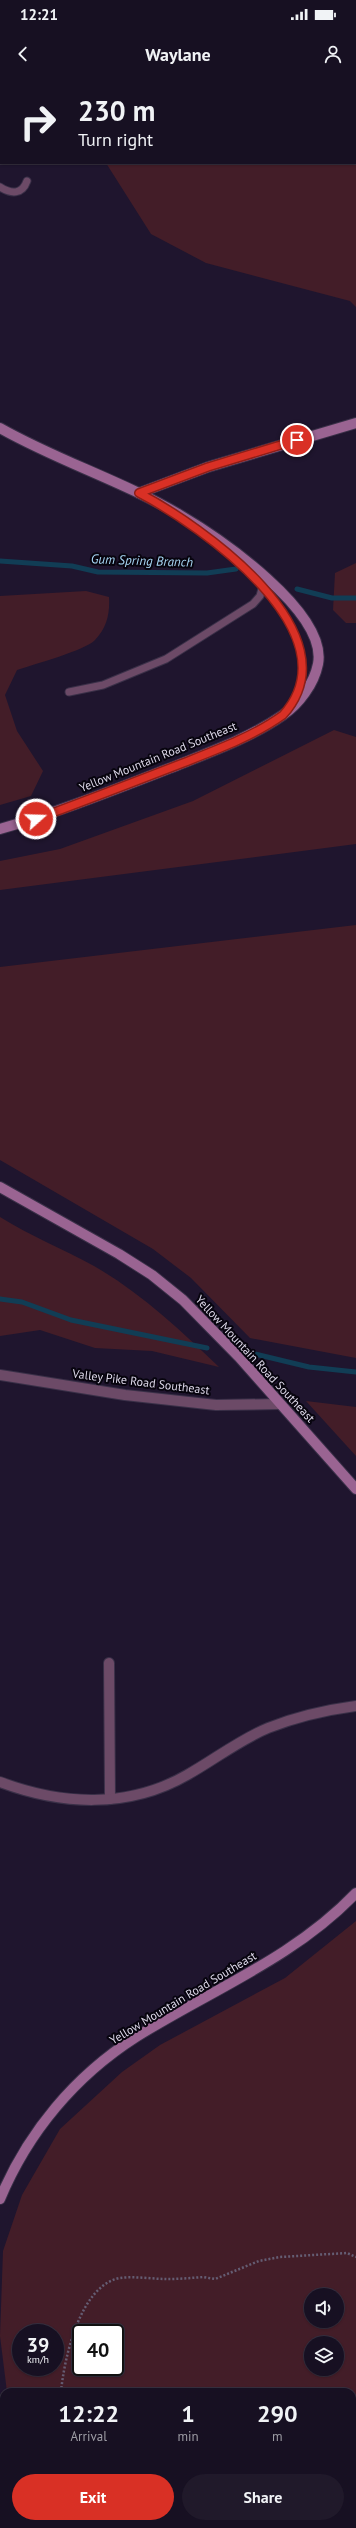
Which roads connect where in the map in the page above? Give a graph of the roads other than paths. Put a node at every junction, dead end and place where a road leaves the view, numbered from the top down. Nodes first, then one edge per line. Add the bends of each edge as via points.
1 (27, 181) dead end
2 (0, 187) edge
3 (356, 423) edge
4 (0, 428) edge
5 (139, 493) junction
6 (265, 578) junction
7 (69, 692) dead end
8 (0, 829) edge
9 (0, 1187) edge
10 (0, 1375) edge
11 (280, 1404) junction
12 (356, 1489) edge
13 (110, 1663) dead end
14 (356, 1706) edge
15 (0, 1782) edge
16 (110, 1799) junction
17 (356, 1893) edge
18 (0, 2199) edge

1 - 2 lane via 22,190 16,193
3 - 5 street via 208,467
4 - 5 street, Yellow Mountain Road Southeast
5 - 6 street, Yellow Mountain Road Southeast via 180,514 223,543
6 - 7 lane via 260,596 253,604 166,659 103,685
6 - 8 street, Yellow Mountain Road Southeast via 305,618 316,645 318,664 301,699 283,715 219,748 58,811
9 - 11 street, Yellow Mountain Road Southeast via 119,1254 183,1300
10 - 11 street, Valley Pike Road Southeast via 125,1395 216,1405
11 - 12 street, Yellow Mountain Road Southeast
13 - 16 street
14 - 16 street via 294,1719 268,1728 236,1744 186,1776 154,1790
15 - 16 street via 31,1794 60,1799
17 - 18 street, Yellow Mountain Road Southeast via 306,1937 271,1961 136,2038 100,2064 72,2089 48,2116 9,2177

